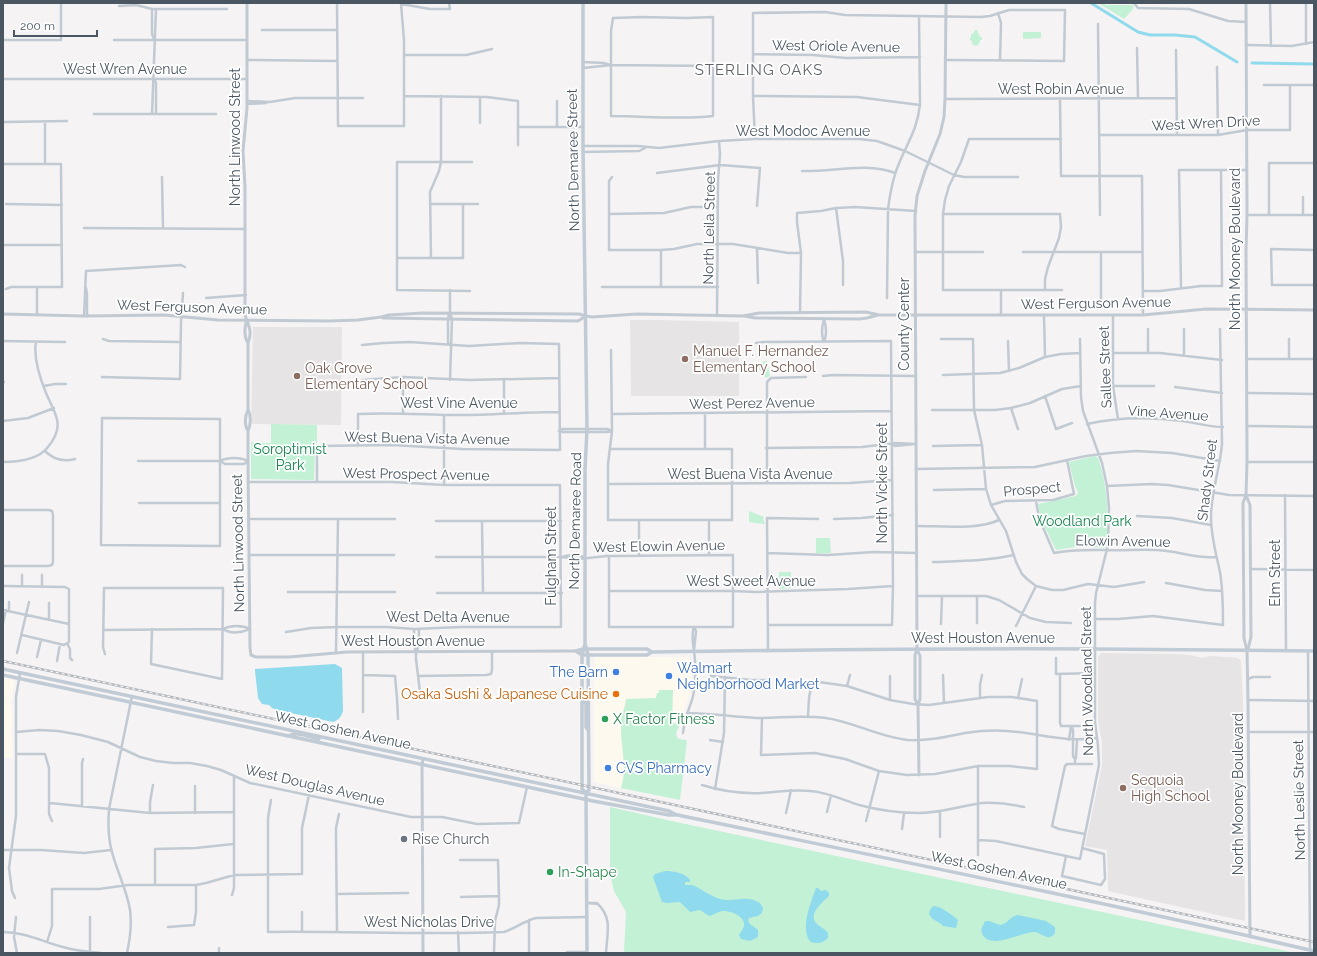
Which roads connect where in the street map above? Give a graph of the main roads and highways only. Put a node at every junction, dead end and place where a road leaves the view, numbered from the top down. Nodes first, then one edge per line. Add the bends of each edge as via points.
1 (583, 3) edge
2 (586, 316) joint
3 (585, 649) junction
4 (1314, 651) edge
5 (652, 652) junction
6 (582, 655) junction
7 (588, 655) junction
8 (4, 670) edge
9 (3, 675) edge
10 (583, 698) junction
11 (588, 730) junction
12 (288, 736) junction
13 (323, 737) junction
14 (586, 793) junction
15 (586, 799) junction
16 (678, 815) junction
17 (1312, 950) edge
18 (587, 952) edge

1 - 2 main road, North Demaree Street
2 - 3 main road, North Demaree Road
3 - 5 main road, West Houston Avenue via 647,649
3 - 6 main road, North Demaree Road
3 - 6 main road, West Houston Avenue via 576,651
3 - 7 main road
4 - 5 main road, West Houston Avenue via 768,649
5 - 7 main road, West Houston Avenue
6 - 7 main road, West Houston Avenue
6 - 10 main road, North Demaree Road
7 - 11 main road
8 - 13 main road, West Goshen Avenue
9 - 12 main road, West Goshen Avenue
10 - 11 main road via 586,704
10 - 14 main road, North Demaree Road via 582,788
11 - 14 main road via 589,790
12 - 13 main road via 298,734 320,739
12 - 15 main road, West Goshen Avenue
13 - 14 main road, West Goshen Avenue
14 - 15 main road
14 - 16 main road, West Goshen Avenue
15 - 16 main road, West Goshen Avenue
15 - 18 main road
16 - 17 main road, West Goshen Avenue via 1060,894

